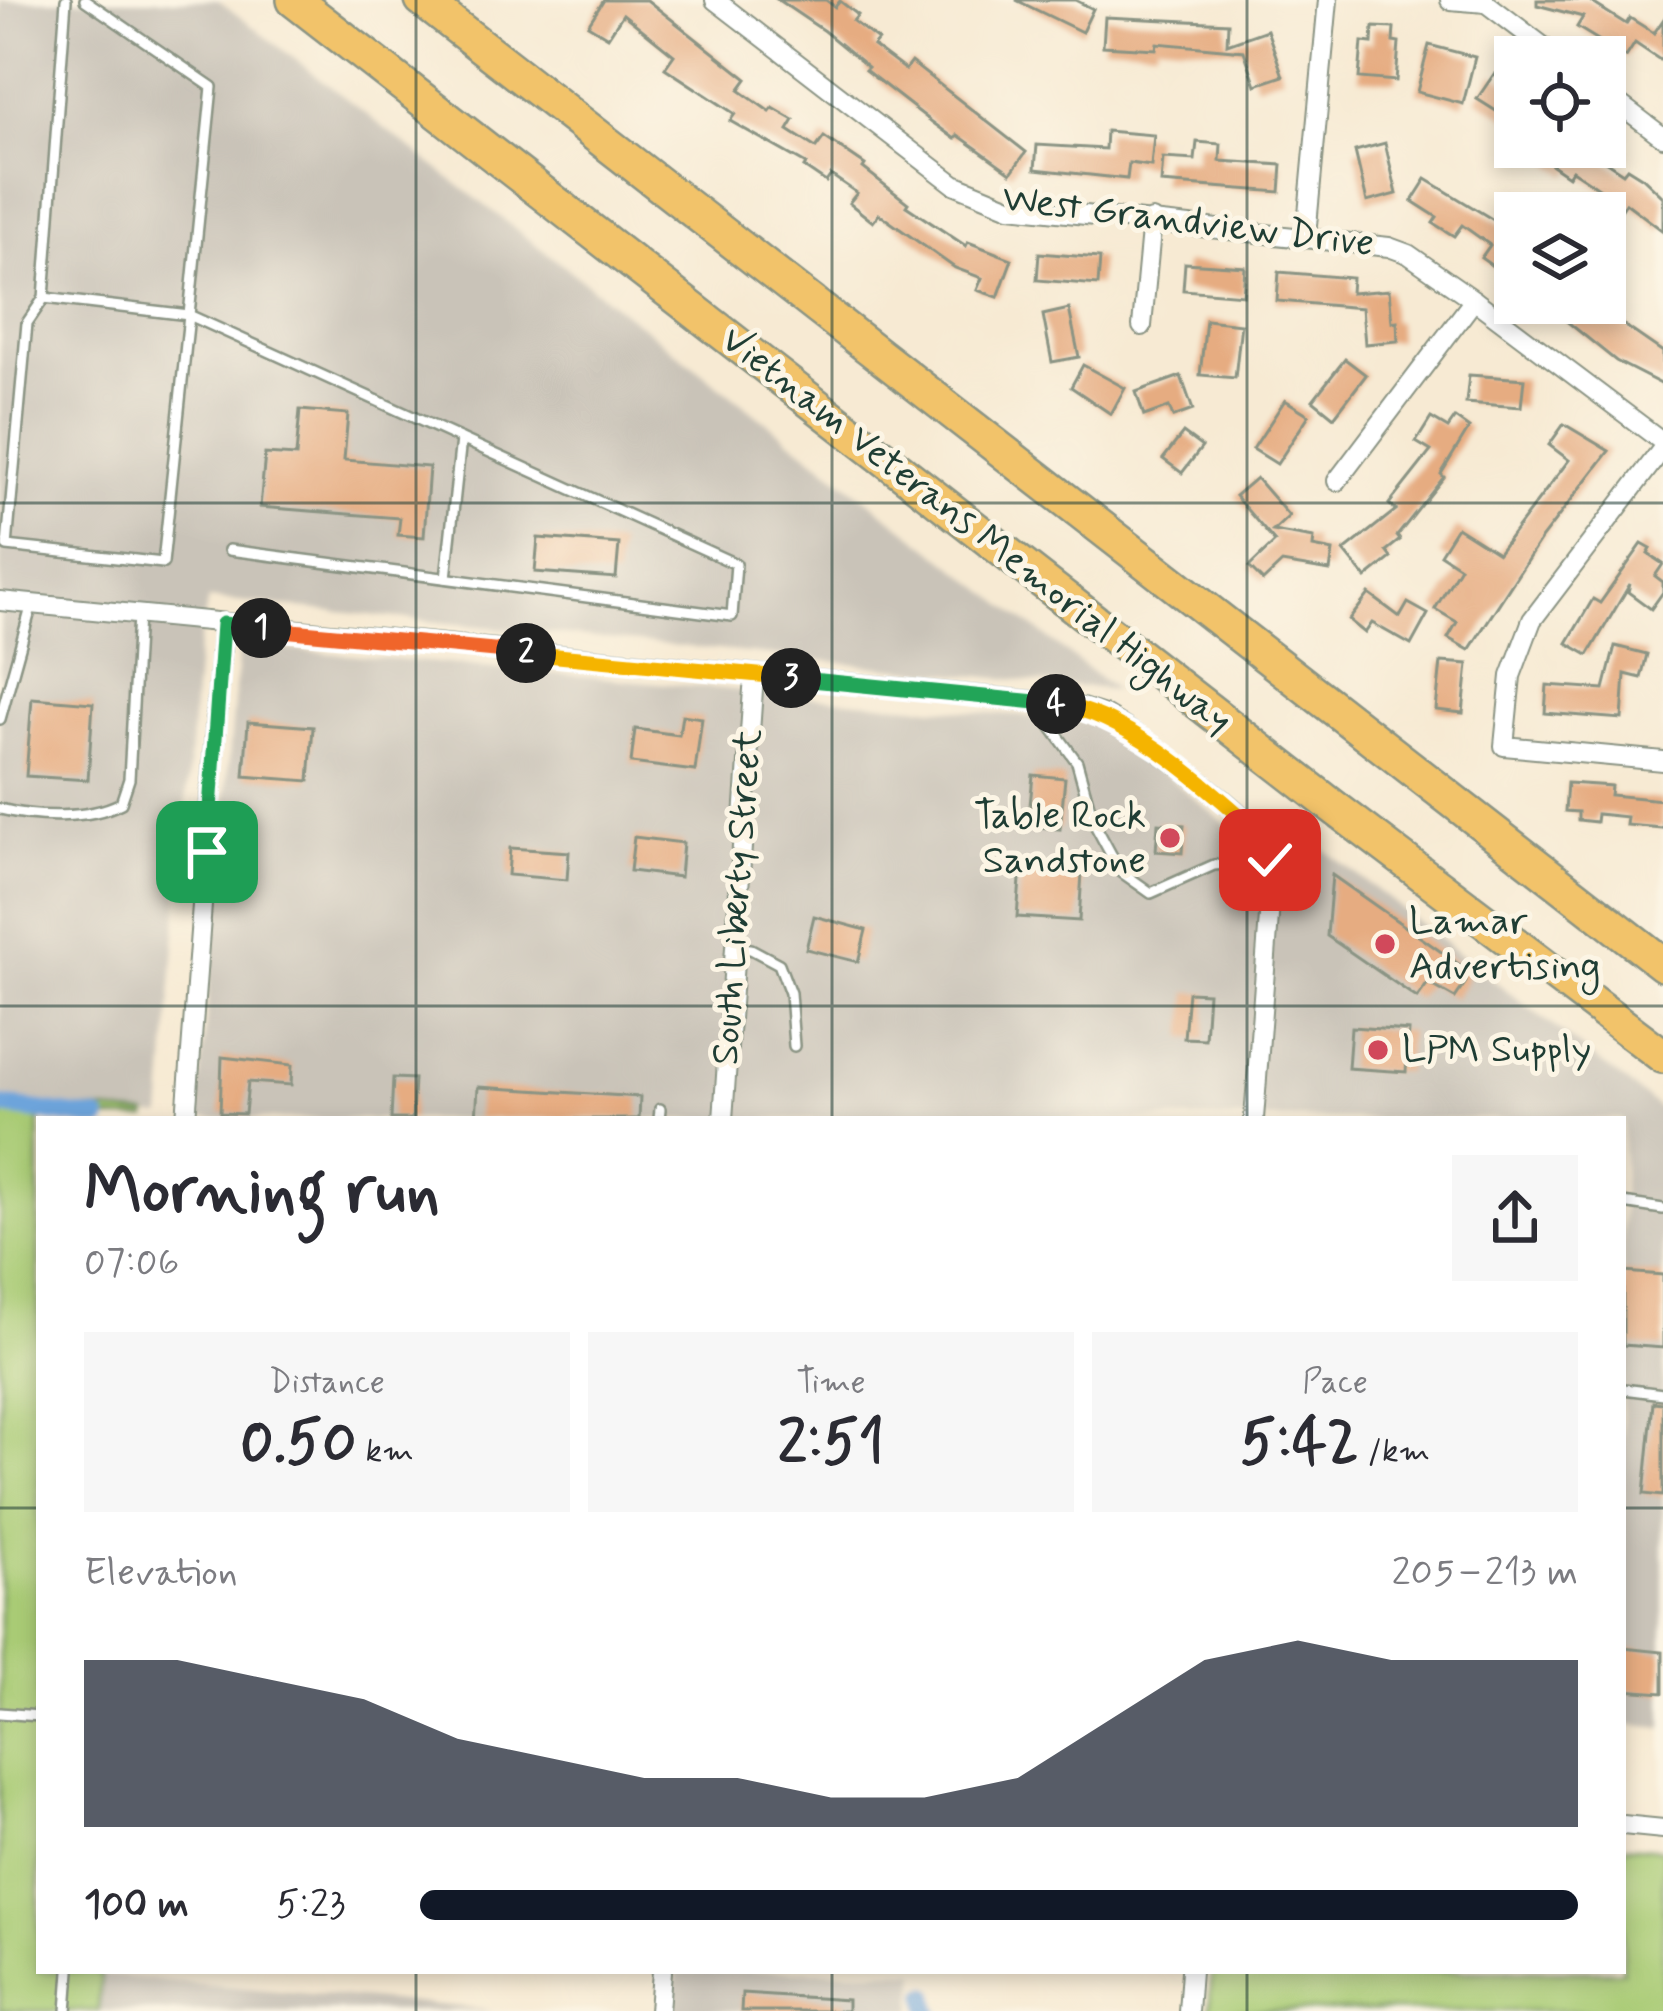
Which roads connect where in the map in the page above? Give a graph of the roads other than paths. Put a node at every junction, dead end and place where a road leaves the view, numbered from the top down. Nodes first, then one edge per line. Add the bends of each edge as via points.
1 (66, 0) edge
2 (85, 0) edge
3 (294, 0) edge
4 (422, 0) edge
5 (715, 0) edge
6 (1328, 0) edge
7 (1450, 0) edge
8 (1486, 2) edge
9 (1530, 36) edge
10 (1626, 109) edge
11 (1663, 137) edge
12 (1151, 220) junction
13 (1306, 236) junction
14 (44, 298) junction
15 (1474, 300) junction
16 (189, 315) junction
17 (1142, 326) dead end
18 (461, 439) junction
19 (1663, 445) edge
20 (1337, 482) dead end
21 (6, 498) edge
22 (229, 550) dead end
23 (446, 578) junction
24 (0, 601) edge
25 (32, 604) junction
26 (138, 615) junction
27 (223, 624) junction
28 (754, 675) junction
29 (1033, 701) junction
30 (0, 718) edge
31 (1663, 761) edge
32 (0, 809) edge
33 (1270, 860) junction
34 (735, 948) junction
35 (1663, 964) edge
36 (794, 1046) dead end
37 (1663, 1056) edge
38 (186, 1116) edge
39 (723, 1116) edge
40 (1254, 1116) edge
41 (1626, 1203) edge
42 (1663, 1209) edge
43 (1626, 1389) edge
44 (1663, 1394) edge
45 (0, 1713) edge
46 (36, 1717) edge
47 (1626, 1825) edge
48 (1663, 1829) edge
49 (70, 1974) edge
50 (662, 1974) edge
51 (1191, 1974) edge
52 (68, 2011) edge
53 (659, 2011) edge
54 (1188, 2011) edge

1 - 14 lane
2 - 16 lane via 212,87
3 - 37 highway, Vietnam Veterans Memorial Highway
4 - 35 highway, Vietnam Veterans Memorial Highway
5 - 12 street, West Grandview Drive via 954,184 1010,207
6 - 13 street
7 - 8 street
8 - 9 street
10 - 11 street
12 - 13 street, West Grandview Drive
12 - 17 street
13 - 15 street, West Grandview Drive via 1408,254
14 - 16 lane
14 - 21 lane via 27,323
15 - 19 street, West Grandview Drive
15 - 20 street
16 - 18 lane
16 - 21 lane via 163,563 8,546
18 - 23 lane
18 - 23 lane via 736,564 732,616
19 - 31 street via 1532,620 1511,676 1504,746
22 - 23 lane
24 - 25 street
25 - 26 street
25 - 30 lane
26 - 27 street
26 - 32 lane via 121,803 100,814
27 - 28 street
27 - 38 street
28 - 29 street
28 - 34 street, South Liberty Street
29 - 33 street via 1082,708 1126,728 1233,810
29 - 33 lane via 1077,762 1094,823 1120,872 1151,893 1214,865
33 - 40 street
34 - 36 lane via 779,964
34 - 39 street, South Liberty Street
41 - 42 lane
43 - 44 lane
45 - 46 lane
47 - 48 street
49 - 52 lane
50 - 53 street
51 - 54 street

